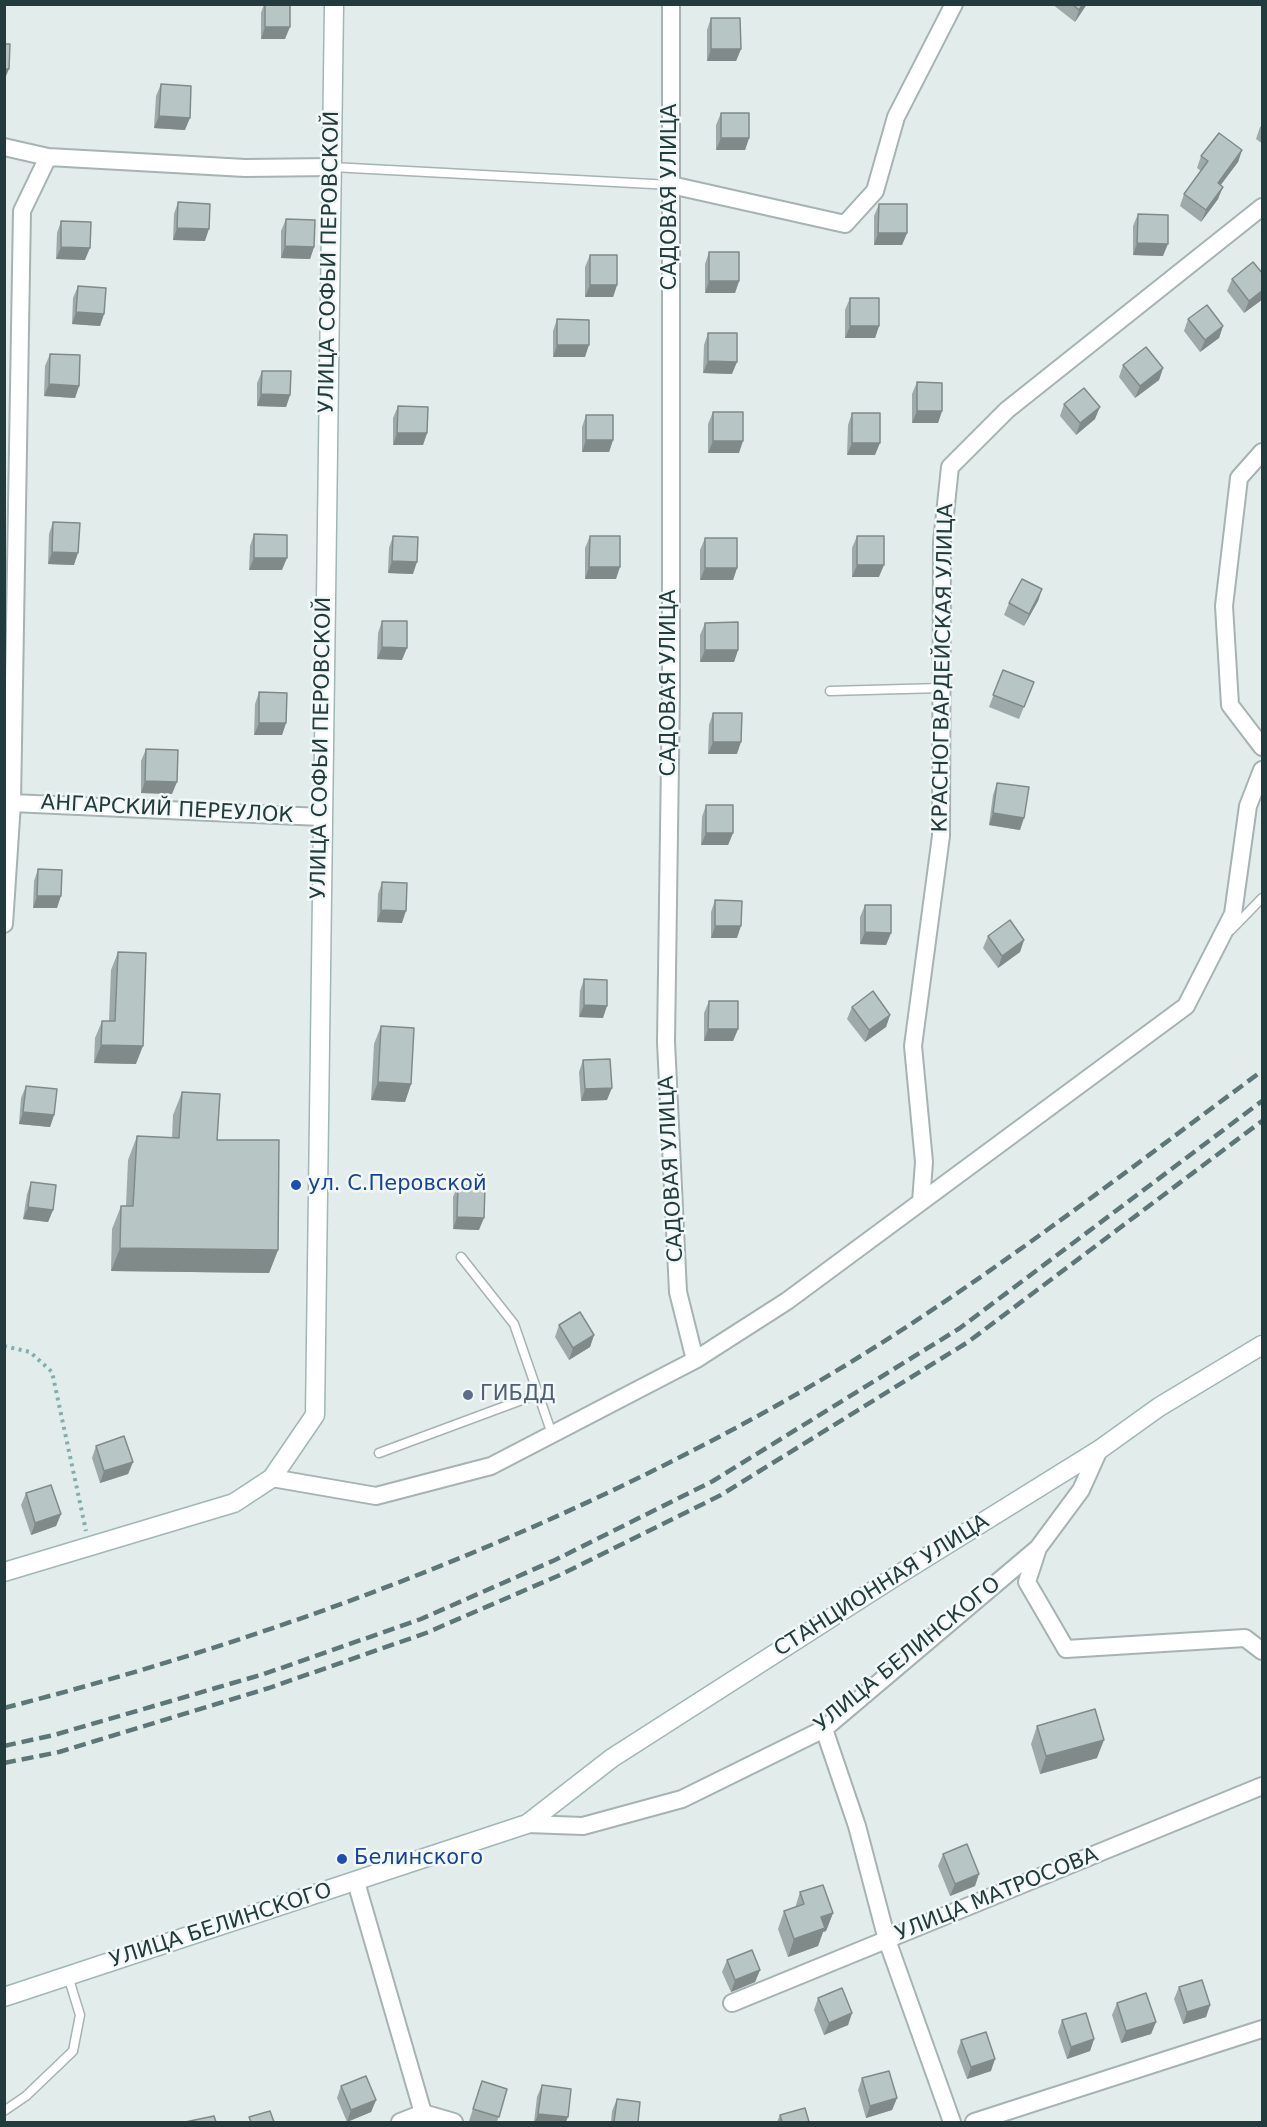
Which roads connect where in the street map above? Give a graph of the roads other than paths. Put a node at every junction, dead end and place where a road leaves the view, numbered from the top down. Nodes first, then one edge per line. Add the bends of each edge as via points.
1 (334, 4) edge
2 (671, 4) edge
3 (954, 4) edge
4 (4, 147) edge
5 (48, 157) junction
6 (332, 167) junction
7 (671, 185) junction
8 (1263, 207) edge
9 (1263, 452) edge
10 (941, 688) junction
11 (830, 692) dead end
12 (1263, 747) edge
13 (1263, 770) edge
14 (12, 803) junction
15 (321, 817) junction
16 (1263, 898) edge
17 (4, 924) edge
18 (1218, 943) junction
19 (921, 1202) junction
20 (461, 1257) dead end
21 (1263, 1345) edge
22 (695, 1360) junction
23 (538, 1394) junction
24 (552, 1434) junction
25 (1099, 1450) junction
26 (379, 1453) dead end
27 (272, 1478) junction
28 (1038, 1548) junction
29 (4, 1572) edge
30 (1263, 1651) edge
31 (824, 1729) junction
32 (1263, 1786) edge
33 (527, 1824) junction
34 (506, 1833) joint
35 (356, 1882) junction
36 (887, 1940) junction
37 (68, 1976) junction
38 (4, 1997) edge
39 (732, 2003) dead end
40 (1263, 2029) edge
41 (4, 2111) edge
42 (423, 2118) edge
43 (400, 2122) edge
44 (454, 2122) edge
45 (952, 2122) edge
46 (974, 2122) edge

1 - 6 main road, УЛИЦА СОФЬИ ПЕРОВСКОЙ
2 - 7 street, САДОВАЯ УЛИЦА
3 - 7 street via 897,117 875,190 845,224
4 - 5 street
5 - 6 street via 245,168
5 - 14 street via 22,211
6 - 7 lane
6 - 15 main road, УЛИЦА СОФЬИ ПЕРОВСКОЙ
7 - 22 street, САДОВАЯ УЛИЦА via 666,1042 678,1292
8 - 10 street, КРАСНОГВАРДЕЙСКАЯ УЛИЦА via 1007,410 950,467 942,542
9 - 12 street via 1239,478 1224,606 1230,705
10 - 11 lane
10 - 19 street, КРАСНОГВАРДЕЙСКАЯ УЛИЦА via 941,836 913,1046 924,1161
13 - 18 street via 1248,806 1233,914
14 - 15 street, АНГАРСКИЙ ПЕРЕУЛОК
14 - 17 street
15 - 27 main road, УЛИЦА СОФЬИ ПЕРОВСКОЙ via 315,1415
16 - 18 lane
18 - 19 street via 1186,1006
19 - 22 street via 787,1301
20 - 23 lane via 514,1324
21 - 25 main road, СТАНЦИОННАЯ УЛИЦА via 1159,1407
22 - 24 street
23 - 24 lane
23 - 26 lane
24 - 27 street via 491,1466 376,1496
25 - 28 street, УЛИЦА БЕЛИНСКОГО via 1081,1490
25 - 33 main road, СТАНЦИОННАЯ УЛИЦА via 612,1758
27 - 29 main road via 234,1503
28 - 30 street via 1027,1582 1066,1649 1245,1638
28 - 31 street, УЛИЦА БЕЛИНСКОГО
31 - 33 street, УЛИЦА БЕЛИНСКОГО via 682,1799 583,1826
31 - 36 street via 857,1826
32 - 36 street, УЛИЦА МАТРОСОВА
33 - 34 main road, СТАНЦИОННАЯ УЛИЦА
34 - 35 main road, УЛИЦА БЕЛИНСКОГО
35 - 37 main road, УЛИЦА БЕЛИНСКОГО
35 - 42 street
36 - 39 street, УЛИЦА МАТРОСОВА
36 - 45 street
37 - 38 main road, УЛИЦА БЕЛИНСКОГО
37 - 41 lane via 80,2015 73,2051 26,2096
40 - 46 street
42 - 43 street
42 - 44 street

